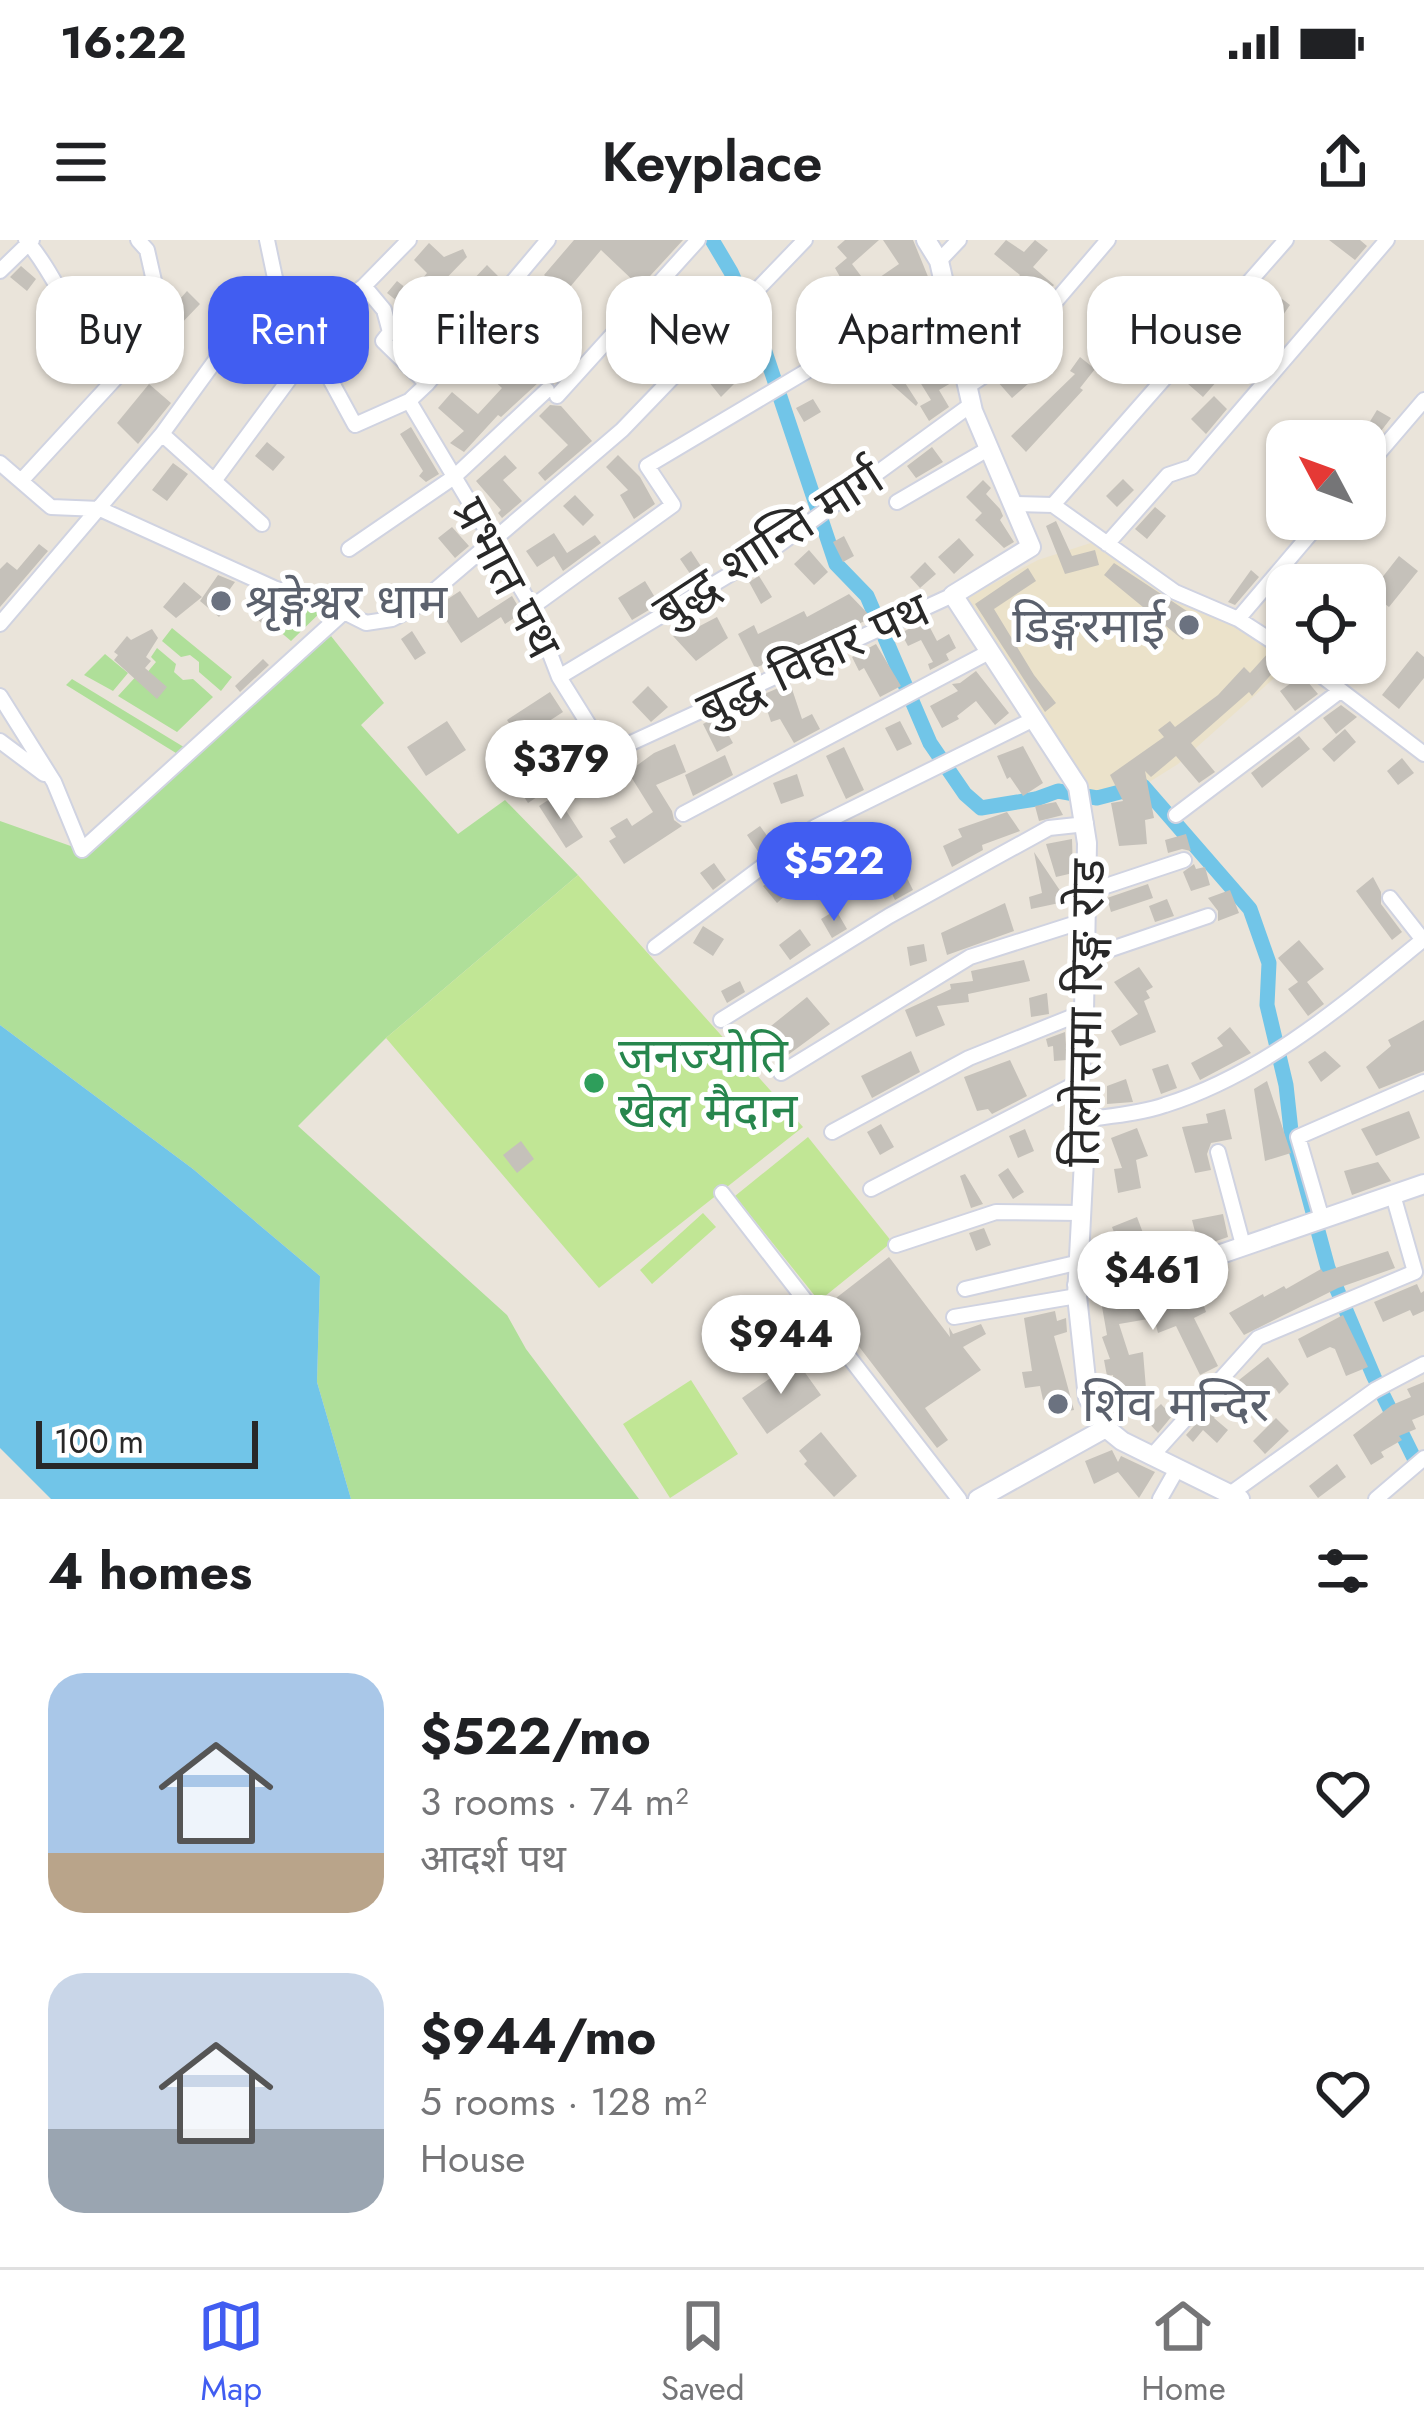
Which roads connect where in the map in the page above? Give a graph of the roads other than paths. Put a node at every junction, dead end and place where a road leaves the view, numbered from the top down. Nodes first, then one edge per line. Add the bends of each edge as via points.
1 (138, 240) edge
2 (409, 240) edge
3 (548, 240) edge
4 (698, 240) edge
5 (805, 240) edge
6 (926, 240) edge
7 (959, 240) edge
8 (1108, 240) edge
9 (1286, 240) edge
10 (1387, 240) edge
11 (29, 241) edge
12 (271, 242) edge
13 (939, 260) junction
14 (0, 271) edge
15 (54, 276) edge
16 (153, 276) edge
17 (275, 276) edge
18 (518, 276) edge
19 (941, 276) edge
20 (369, 281) edge
21 (369, 292) edge
22 (393, 351) edge
23 (208, 370) edge
24 (796, 379) edge
25 (110, 384) edge
26 (286, 384) edge
27 (333, 384) edge
28 (427, 384) edge
29 (968, 384) edge
30 (971, 394) junction
31 (1424, 400) edge
32 (409, 401) junction
33 (162, 434) junction
34 (1386, 444) edge
35 (988, 449) junction
36 (0, 463) edge
37 (454, 477) junction
38 (21, 481) junction
39 (214, 481) junction
40 (897, 502) dead end
41 (1012, 504) junction
42 (1053, 505) junction
43 (100, 508) junction
44 (262, 524) dead end
45 (1305, 540) edge
46 (492, 542) junction
47 (1107, 544) junction
48 (349, 549) dead end
49 (953, 595) junction
50 (532, 607) junction
51 (344, 612) junction
52 (1238, 620) junction
53 (0, 624) edge
54 (1266, 638) edge
55 (989, 652) junction
56 (559, 677) junction
57 (1332, 684) edge
58 (1340, 691) junction
59 (0, 695) edge
60 (1032, 720) junction
61 (0, 741) edge
62 (607, 754) joint
63 (1424, 754) edge
64 (55, 782) junction
65 (683, 814) dead end
66 (1176, 814) dead end
67 (1086, 824) junction
68 (1184, 860) dead end
69 (1084, 893) junction
70 (1390, 898) dead end
71 (1208, 916) dead end
72 (1086, 920) junction
73 (1424, 939) edge
74 (655, 947) dead end
75 (1085, 958) junction
76 (1084, 1012) junction
77 (722, 1020) dead end
78 (781, 1073) dead end
79 (1079, 1082) junction
80 (1424, 1082) edge
81 (1082, 1120) junction
82 (832, 1132) dead end
83 (1218, 1152) dead end
84 (1424, 1184) edge
85 (871, 1189) dead end
86 (722, 1192) dead end
87 (1393, 1195) junction
88 (1082, 1213) junction
89 (1316, 1220) junction
90 (896, 1245) dead end
91 (1243, 1245) junction
92 (1080, 1262) junction
93 (964, 1289) dead end
94 (1077, 1290) junction
95 (954, 1317) dead end
96 (1424, 1364) edge
97 (1106, 1428) junction
98 (1151, 1456) junction
99 (1424, 1458) edge
100 (1177, 1468) junction
101 (1235, 1496) edge
102 (959, 1499) edge
103 (978, 1499) edge
104 (1160, 1499) edge
105 (1376, 1499) edge

1 - 16 street
2 - 20 street
3 - 18 street
4 - 37 street via 552,393
5 - 46 street via 622,430
6 - 13 street
7 - 13 street
8 - 30 street, बुद्ध शान्ति मार्ग
9 - 42 street
10 - 47 street via 1192,467 1168,476
11 - 14 street
11 - 15 street
12 - 17 street
13 - 19 street
21 - 22 street via 384,310 390,332 383,341
23 - 33 street
24 - 50 street via 647,466 673,505
25 - 38 street
26 - 39 street
27 - 32 street via 355,425
28 - 32 street
29 - 30 street
30 - 35 street
30 - 56 street, बुद्ध शान्ति मार्ग via 777,546
31 - 34 street
32 - 37 street, प्रभात पथ
33 - 39 street
33 - 43 street
35 - 40 street
35 - 41 street
36 - 38 street
37 - 46 street, प्रभात पथ
37 - 48 street
38 - 43 street via 52,507
39 - 44 street
41 - 42 street
41 - 49 street via 1031,548
42 - 47 street
43 - 51 street
43 - 53 street
45 - 52 street
46 - 50 street, प्रभात पथ
46 - 51 street via 392,620 366,623
47 - 52 street via 1175,592
49 - 55 street, तिलोत्तमा रिङ्ग रोड
49 - 62 street, बुद्ध विहार पथ
50 - 56 street, प्रभात पथ
51 - 64 street via 82,850
52 - 54 street
55 - 60 street, तिलोत्तमा रिङ्ग रोड
55 - 65 street
56 - 62 street, प्रभात पथ
57 - 58 street
58 - 63 street
58 - 66 street
59 - 64 street
60 - 67 street, तिलोत्तमा रिङ्ग रोड via 1080,794
60 - 74 street via 815,827
61 - 64 street
67 - 69 street, तिलोत्तमा रिङ्ग रोड
67 - 77 street via 1049,828
68 - 69 street
69 - 72 street, तिलोत्तमा रिङ्ग रोड
70 - 73 street
71 - 75 street
72 - 75 street, तिलोत्तमा रिङ्ग रोड
72 - 78 street via 970,957
73 - 81 street via 1310,1031 1218,1085 1161,1107
75 - 76 street, तिलोत्तमा रिङ्ग रोड
76 - 79 street, तिलोत्तमा रिङ्ग रोड
76 - 82 street via 969,1058
79 - 81 street, तिलोत्तमा रिङ्ग रोड
79 - 85 street
80 - 89 street via 1298,1137
81 - 88 street, तिलोत्तमा रिङ्ग रोड
83 - 91 street
84 - 87 street
86 - 102 street
87 - 89 street
87 - 98 street via 1415,1272 1258,1338
88 - 90 street via 996,1212
88 - 92 street, तिलोत्तमा रिङ्ग रोड
89 - 91 street
91 - 94 street
92 - 93 street
92 - 94 street, तिलोत्तमा रिङ्ग रोड
94 - 95 street
94 - 97 street, तिलोत्तमा रिङ्ग रोड via 1088,1398
96 - 101 street
97 - 98 street
97 - 103 street
98 - 100 street
99 - 105 street
100 - 101 street
100 - 104 street

